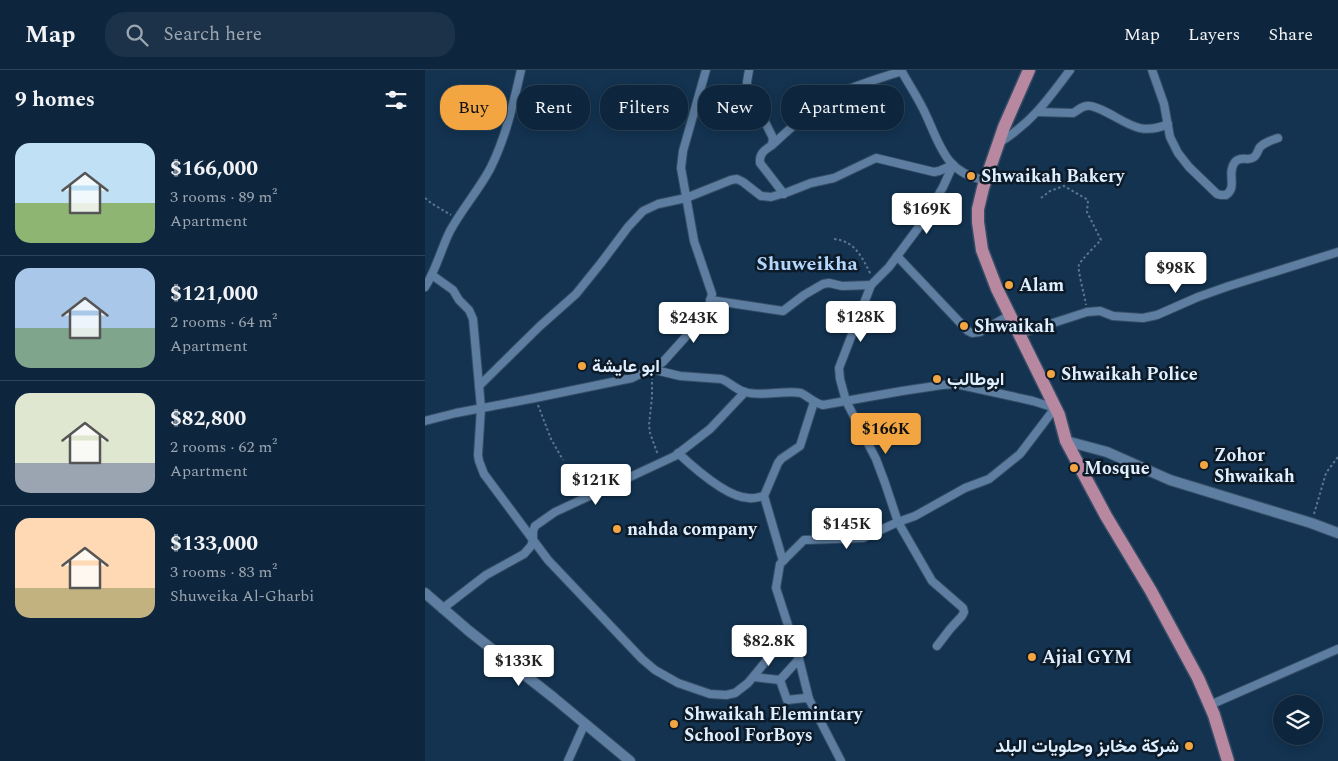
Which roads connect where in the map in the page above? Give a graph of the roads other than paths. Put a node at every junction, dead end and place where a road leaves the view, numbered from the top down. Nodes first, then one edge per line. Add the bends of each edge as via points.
1 (521, 70) edge
2 (706, 70) edge
3 (749, 70) edge
4 (1029, 70) edge
5 (1070, 70) edge
6 (1152, 70) edge
7 (902, 71) edge
8 (1037, 112) junction
9 (1168, 124) junction
10 (1278, 138) dead end
11 (998, 144) junction
12 (772, 145) junction
13 (953, 165) junction
14 (985, 180) junction
15 (784, 194) junction
16 (686, 198) junction
17 (1338, 252) edge
18 (897, 256) junction
19 (432, 275) junction
20 (873, 284) junction
21 (425, 287) edge
22 (710, 300) junction
23 (1010, 316) junction
24 (1019, 334) junction
25 (651, 369) junction
26 (479, 386) junction
27 (745, 392) junction
28 (845, 401) junction
29 (814, 402) junction
30 (481, 408) junction
31 (1055, 408) junction
32 (425, 421) edge
33 (1066, 441) junction
34 (678, 454) junction
35 (765, 496) junction
36 (898, 522) junction
37 (1338, 533) edge
38 (533, 540) junction
39 (783, 561) junction
40 (425, 593) edge
41 (443, 609) junction
42 (790, 632) junction
43 (937, 646) dead end
44 (1338, 649) edge
45 (799, 660) junction
46 (753, 677) junction
47 (780, 680) junction
48 (809, 699) junction
49 (1210, 705) junction
50 (585, 723) junction
51 (568, 761) edge
52 (630, 761) edge
53 (841, 761) edge
54 (1229, 761) edge

1 - 19 street via 497,154 445,242
2 - 16 street via 683,151 681,168
3 - 12 street via 747,86 773,138
4 - 11 main road
5 - 8 street
6 - 9 street
7 - 12 street via 851,88 827,100
7 - 13 street via 943,152
8 - 9 street via 1073,113 1090,106 1134,128 1155,129
8 - 11 street
9 - 10 street via 1173,145 1183,160 1221,195 1231,191 1235,162 1241,158 1253,158 1263,145
11 - 14 main road
12 - 15 street via 759,158
13 - 14 street via 965,174
13 - 15 street via 933,172 876,158 834,178 811,182
13 - 18 street via 934,204
14 - 23 main road via 978,209 979,235 983,255
15 - 16 street via 761,196 737,179
16 - 22 street via 694,241 712,294
16 - 26 street via 643,211 576,294
17 - 24 street via 1229,286 1143,318 1087,312
18 - 20 street
18 - 23 street via 968,331 980,332
19 - 21 street
19 - 26 street via 453,290 471,314
20 - 22 street via 823,284 783,311
20 - 28 street via 839,368
22 - 25 street via 699,322 663,362
23 - 24 main road
24 - 31 main road
25 - 27 street via 680,376 721,379
25 - 30 street via 632,378
26 - 30 street
27 - 29 street via 797,392
27 - 34 street via 710,429
28 - 29 street via 829,405
28 - 31 street via 956,384
28 - 36 street via 876,460
29 - 35 street via 800,446 781,459
30 - 32 street
30 - 38 street via 478,450 481,468
31 - 33 main road
31 - 36 street via 1020,454 989,479
33 - 37 street via 1107,452 1169,480
33 - 49 main road via 1172,629
34 - 35 street via 735,495 749,499
34 - 38 street via 555,512 535,526
35 - 39 street
36 - 39 street via 863,538 804,540
36 - 43 street via 932,581 963,608 962,616
38 - 41 street via 524,554 486,575
38 - 46 street via 642,659 663,676 678,684 718,695 735,693 749,684
39 - 42 street via 776,588
40 - 41 street
41 - 50 street
42 - 45 street
42 - 46 street
44 - 49 street
45 - 47 street
45 - 48 street
46 - 47 street
47 - 48 street via 787,700
48 - 53 street
49 - 54 main road
50 - 51 street
50 - 52 street

